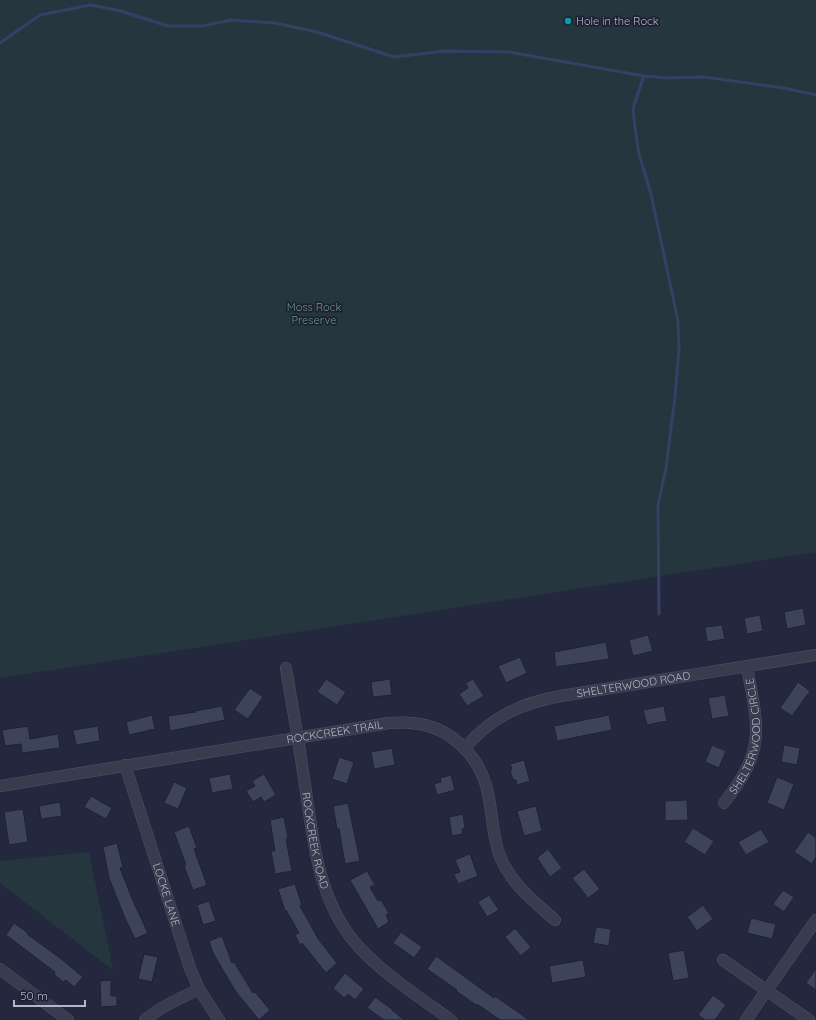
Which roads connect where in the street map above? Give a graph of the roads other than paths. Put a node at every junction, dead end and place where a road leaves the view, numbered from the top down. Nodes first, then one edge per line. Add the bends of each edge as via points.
1 (816, 655) edge
2 (747, 666) junction
3 (286, 668) dead end
4 (298, 738) junction
5 (465, 748) junction
6 (125, 765) junction
7 (0, 786) edge
8 (724, 803) dead end
9 (555, 920) dead end
10 (816, 920) edge
11 (723, 960) dead end
12 (0, 969) edge
13 (199, 988) junction
14 (767, 991) junction
15 (68, 1020) edge
16 (145, 1020) edge
17 (218, 1020) edge
18 (450, 1020) edge
19 (746, 1020) edge
20 (808, 1020) edge

1 - 2 street, SHELTERWOOD ROAD
2 - 5 street, SHELTERWOOD ROAD via 536,701 500,716
2 - 8 street, SHELTERWOOD CIRCLE via 756,739 744,775
3 - 4 street, ROCKCREEK ROAD
4 - 5 street, ROCKCREEK TRAIL via 407,722 437,729
4 - 6 street, ROCKCREEK TRAIL
4 - 18 street, ROCKCREEK ROAD via 315,853 323,886 337,918 352,940 366,954
5 - 9 street, ROCKCREEK TRAIL via 477,765 486,786 495,841 502,860 519,887
6 - 7 street, ROCKCREEK TRAIL
6 - 13 street, LOCKE LANE via 190,968
10 - 14 street
11 - 14 street
12 - 15 street
13 - 16 street
13 - 17 street, LOCKE LANE
14 - 19 street
14 - 20 street

